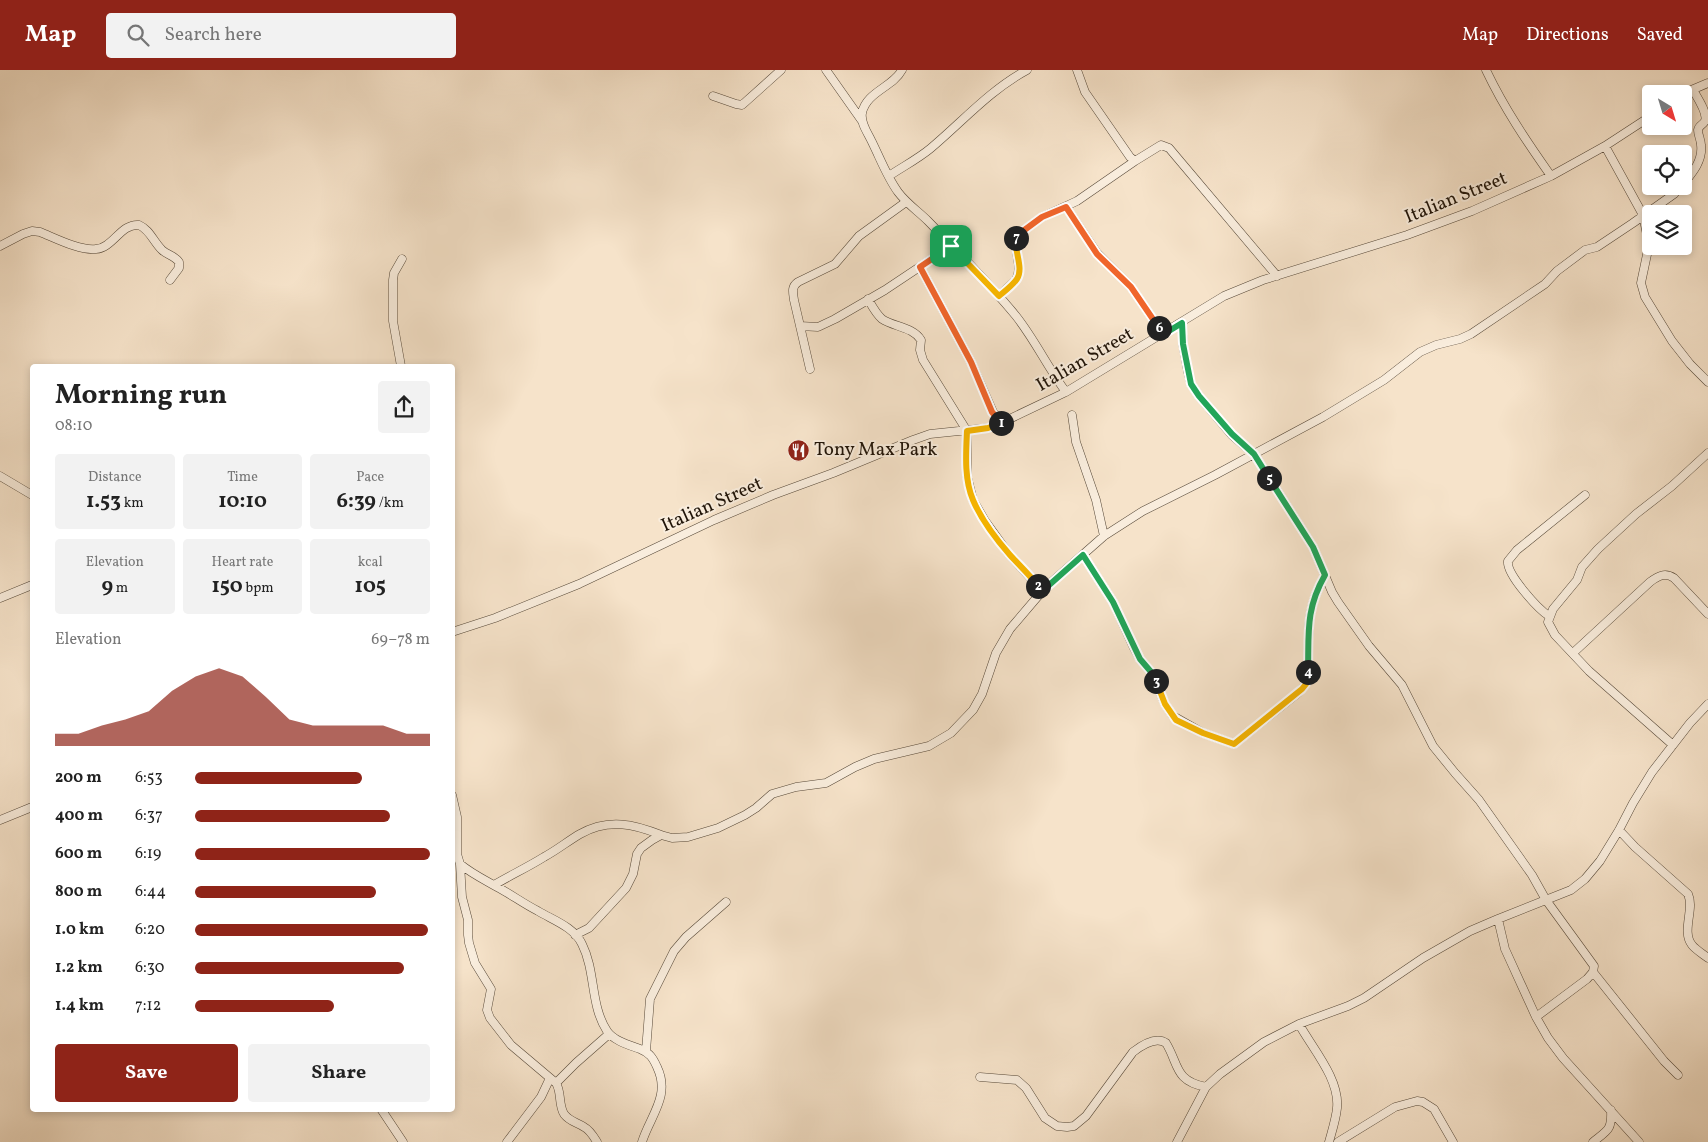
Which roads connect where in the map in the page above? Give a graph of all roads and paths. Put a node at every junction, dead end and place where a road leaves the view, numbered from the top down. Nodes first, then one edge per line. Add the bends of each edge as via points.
1 (781, 70) edge
2 (826, 70) edge
3 (902, 70) edge
4 (1027, 70) edge
5 (1077, 70) edge
6 (1486, 70) edge
7 (1708, 83) edge
8 (1693, 90) joint
9 (713, 96) dead end
10 (862, 121) junction
11 (1642, 122) edge
12 (1604, 146) junction
13 (1135, 161) junction
14 (1692, 173) edge
15 (888, 176) junction
16 (1551, 176) junction
17 (1673, 195) edge
18 (906, 202) junction
19 (1658, 205) edge
20 (1066, 207) junction
21 (1642, 213) edge
22 (1642, 216) edge
23 (0, 246) edge
24 (951, 246) junction
25 (1647, 255) edge
26 (402, 259) dead end
27 (920, 267) junction
28 (1277, 276) junction
29 (170, 280) dead end
30 (999, 296) junction
31 (868, 300) junction
32 (1182, 323) junction
33 (800, 326) junction
34 (1164, 334) junction
35 (401, 364) edge
36 (810, 368) dead end
37 (1708, 382) edge
38 (1066, 392) junction
39 (1072, 415) dead end
40 (1001, 423) junction
41 (967, 431) junction
42 (1708, 453) edge
43 (1254, 454) junction
44 (0, 476) edge
45 (30, 494) edge
46 (1585, 495) dead end
47 (1104, 536) junction
48 (1083, 555) junction
49 (1325, 575) junction
50 (30, 587) edge
51 (1039, 594) junction
52 (0, 598) edge
53 (1708, 614) edge
54 (1549, 616) junction
55 (455, 631) edge
56 (1572, 653) junction
57 (1708, 704) edge
58 (1673, 745) junction
59 (30, 808) edge
60 (455, 808) edge
61 (0, 820) edge
62 (1620, 830) junction
63 (661, 835) junction
64 (460, 864) junction
65 (494, 885) junction
66 (1546, 900) junction
67 (726, 902) dead end
68 (1498, 919) junction
69 (575, 934) junction
70 (1708, 958) edge
71 (1593, 972) junction
72 (1536, 1017) junction
73 (1299, 1024) junction
74 (609, 1034) junction
75 (646, 1051) junction
76 (1678, 1075) dead end
77 (980, 1077) dead end
78 (553, 1080) junction
79 (1206, 1087) junction
80 (1611, 1110) junction
81 (383, 1112) edge
82 (403, 1142) edge
83 (507, 1142) edge
84 (598, 1142) edge
85 (642, 1142) edge
86 (1177, 1142) edge
87 (1329, 1142) edge
88 (1338, 1142) edge
89 (1453, 1142) edge
90 (1593, 1142) edge
91 (1640, 1142) edge

1 - 9 street via 742,105
2 - 10 street
3 - 10 street via 895,81 868,101
4 - 15 street via 996,90 928,150
5 - 13 street via 1090,100
6 - 16 street via 1524,137
7 - 8 street
8 - 14 street via 1707,117 1698,130 1702,146 1697,167
10 - 15 street
11 - 12 street, Italian Street
12 - 16 street, Italian Street
12 - 21 street
13 - 20 street
13 - 28 street via 1161,145 1169,148
15 - 18 street
16 - 28 street, Italian Street via 1407,235
17 - 19 street
18 - 24 street
18 - 33 street via 859,236 835,264 794,286
20 - 30 street via 1042,217 1016,237 1018,275
20 - 34 street via 1097,254 1131,287
22 - 43 street via 1597,247 1586,250 1545,284 1488,323 1460,339 1420,352 1384,380
23 - 29 street via 32,231 95,250 108,245 129,226 139,225 148,231 162,250 179,262 179,268
24 - 27 street
24 - 30 street
25 - 37 street via 1641,283 1645,297 1672,342
26 - 35 street via 393,280 393,321
27 - 31 street
27 - 40 street via 971,362 992,412
28 - 32 street, Italian Street via 1224,296
30 - 38 street via 1018,318
31 - 33 street via 818,327
31 - 41 street via 881,318 918,336 923,360
32 - 34 street, Italian Street
32 - 43 street via 1191,384 1232,434
33 - 36 street
34 - 38 street, Italian Street
38 - 40 street, Italian Street
39 - 47 street via 1076,442 1096,500
40 - 41 street, Italian Street
41 - 51 street via 967,476 973,500 1008,553 1038,586
41 - 55 street, Italian Street via 930,434 913,440 773,495 578,584
42 - 54 street via 1598,549
43 - 47 street via 1143,511
43 - 49 street via 1313,547
44 - 45 street
46 - 54 street via 1508,560 1509,570
47 - 48 street
48 - 49 street via 1113,602 1133,646 1152,673 1173,716 1203,733 1234,744 1306,684 1310,616
48 - 51 street
49 - 66 street via 1357,630 1402,685 1433,746 1479,800
50 - 52 street
51 - 63 street via 1010,629 996,653 989,678 973,710 951,733 929,746 874,759 826,783 772,794 745,815 718,828 688,837
53 - 56 street via 1674,578 1662,575 1650,582
54 - 56 street via 1549,627
56 - 58 street
57 - 58 street
58 - 62 street via 1642,787
59 - 61 street
60 - 64 street
62 - 66 street via 1585,879 1572,890
62 - 70 street via 1688,894 1689,940
63 - 65 street via 628,824 609,824 582,833
63 - 69 street via 640,848 634,874 620,895 588,928
64 - 65 street
64 - 78 street via 470,943 475,963 491,989 489,1015 511,1045
65 - 69 street
66 - 68 street
66 - 71 street via 1594,966
67 - 75 street via 674,951 650,998
68 - 72 street via 1505,949
68 - 73 street via 1423,958 1364,998
69 - 74 street via 588,959 596,1006
71 - 72 street
71 - 76 street
72 - 80 street via 1563,1058
73 - 79 street via 1264,1042
73 - 87 street via 1331,1077 1336,1093 1337,1106
74 - 75 street
74 - 78 street
75 - 85 street via 653,1058 663,1085
77 - 79 street via 1017,1080 1045,1118 1057,1126 1067,1127 1074,1126 1086,1116 1133,1052 1158,1040 1166,1043 1180,1072 1193,1084
78 - 83 street
78 - 84 street via 559,1088 563,1112
79 - 86 street
80 - 90 street via 1612,1124
80 - 91 street
81 - 82 street
88 - 89 street via 1395,1107 1418,1101 1434,1109

